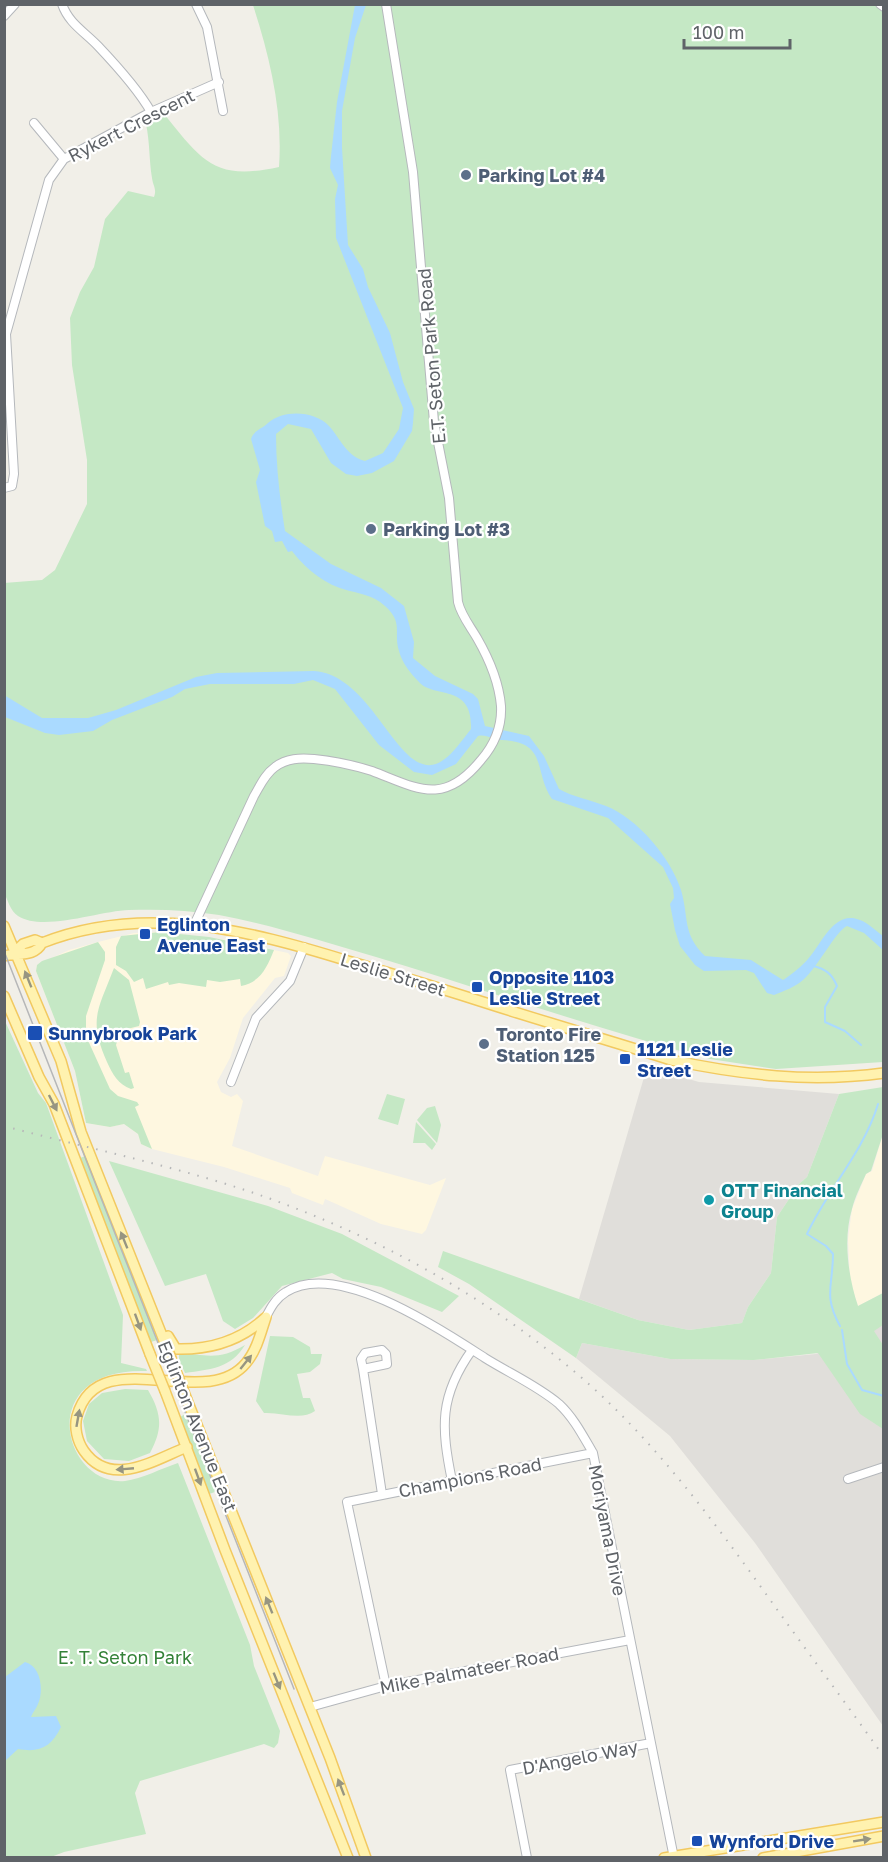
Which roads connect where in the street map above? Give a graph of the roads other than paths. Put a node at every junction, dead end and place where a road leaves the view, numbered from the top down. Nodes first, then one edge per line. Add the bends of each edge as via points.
1 (15, 4) edge
2 (62, 4) edge
3 (196, 4) edge
4 (386, 4) edge
5 (4, 16) edge
6 (219, 82) junction
7 (223, 111) dead end
8 (151, 112) junction
9 (34, 123) dead end
10 (64, 159) junction
11 (4, 488) edge
12 (194, 925) junction
13 (4, 926) edge
14 (304, 947) junction
15 (15, 952) junction
16 (4, 956) edge
17 (4, 996) edge
18 (884, 1073) edge
19 (231, 1082) dead end
20 (134, 1266) junction
21 (266, 1317) junction
22 (472, 1350) junction
23 (363, 1369) dead end
24 (187, 1448) junction
25 (592, 1453) junction
26 (884, 1467) edge
27 (848, 1479) dead end
28 (452, 1481) junction
29 (382, 1494) junction
30 (630, 1640) junction
31 (386, 1686) junction
32 (310, 1707) junction
33 (651, 1743) junction
34 (884, 1822) edge
35 (884, 1836) edge
36 (348, 1857) edge
37 (366, 1857) edge
38 (527, 1857) edge
39 (671, 1857) edge
40 (763, 1857) edge

1 - 5 street
2 - 8 street via 65,13 97,45
3 - 6 street, Rykert Crescent via 207,27
4 - 12 street, E.T. Seton Park Road via 413,172 434,422 449,498 458,602 497,687 501,707 498,728 486,754 467,774 453,784 432,790 413,789 365,769 332,761 296,758 278,765 254,796
6 - 7 street, Rykert Crescent
6 - 8 street, Rykert Crescent
8 - 10 street, Rykert Crescent
9 - 10 street
10 - 11 street, Rykert Crescent via 50,180 40,207 6,334 14,474 12,486
12 - 14 main road, Leslie Street via 272,937
12 - 15 main road, Leslie Street via 146,921 106,925 42,943 35,940
13 - 15 main road, Eglinton Avenue East
14 - 18 main road, Leslie Street via 710,1069 816,1080
14 - 19 street via 290,981 256,1018
15 - 16 main road, Leslie Street
20 -> 15 main road, Eglinton Avenue East via 81,1132 61,1061
17 -> 24 main road, Eglinton Avenue East, bridge via 62,1121
20 - 21 main road via 176,1349 214,1347
32 -> 20 main road, Eglinton Avenue East, bridge
21 - 22 street, Moriyama Drive via 288,1290 321,1283 406,1309
24 -> 21 main road via 130,1470 111,1470 83,1450 77,1431 78,1415 86,1397 108,1382 134,1378 212,1382 232,1374 252,1355
22 - 25 street, Moriyama Drive via 558,1404 578,1426
22 - 28 street via 452,1383 444,1407 443,1428
23 - 29 street
24 -> 36 main road, Eglinton Avenue East
25 - 28 street, Champions Road
25 - 30 street, Moriyama Drive
26 - 27 street
28 - 29 street, Champions Road
29 - 31 street, Champions Road via 347,1502
30 - 31 street, Mike Palmateer Road
30 - 33 street, Moriyama Drive
31 - 32 street, Mike Palmateer Road
37 -> 32 main road, Eglinton Avenue East
33 - 38 street, D'Angelo Way via 510,1770
33 - 39 street, Moriyama Drive
34 - 39 main road
40 -> 35 main road

